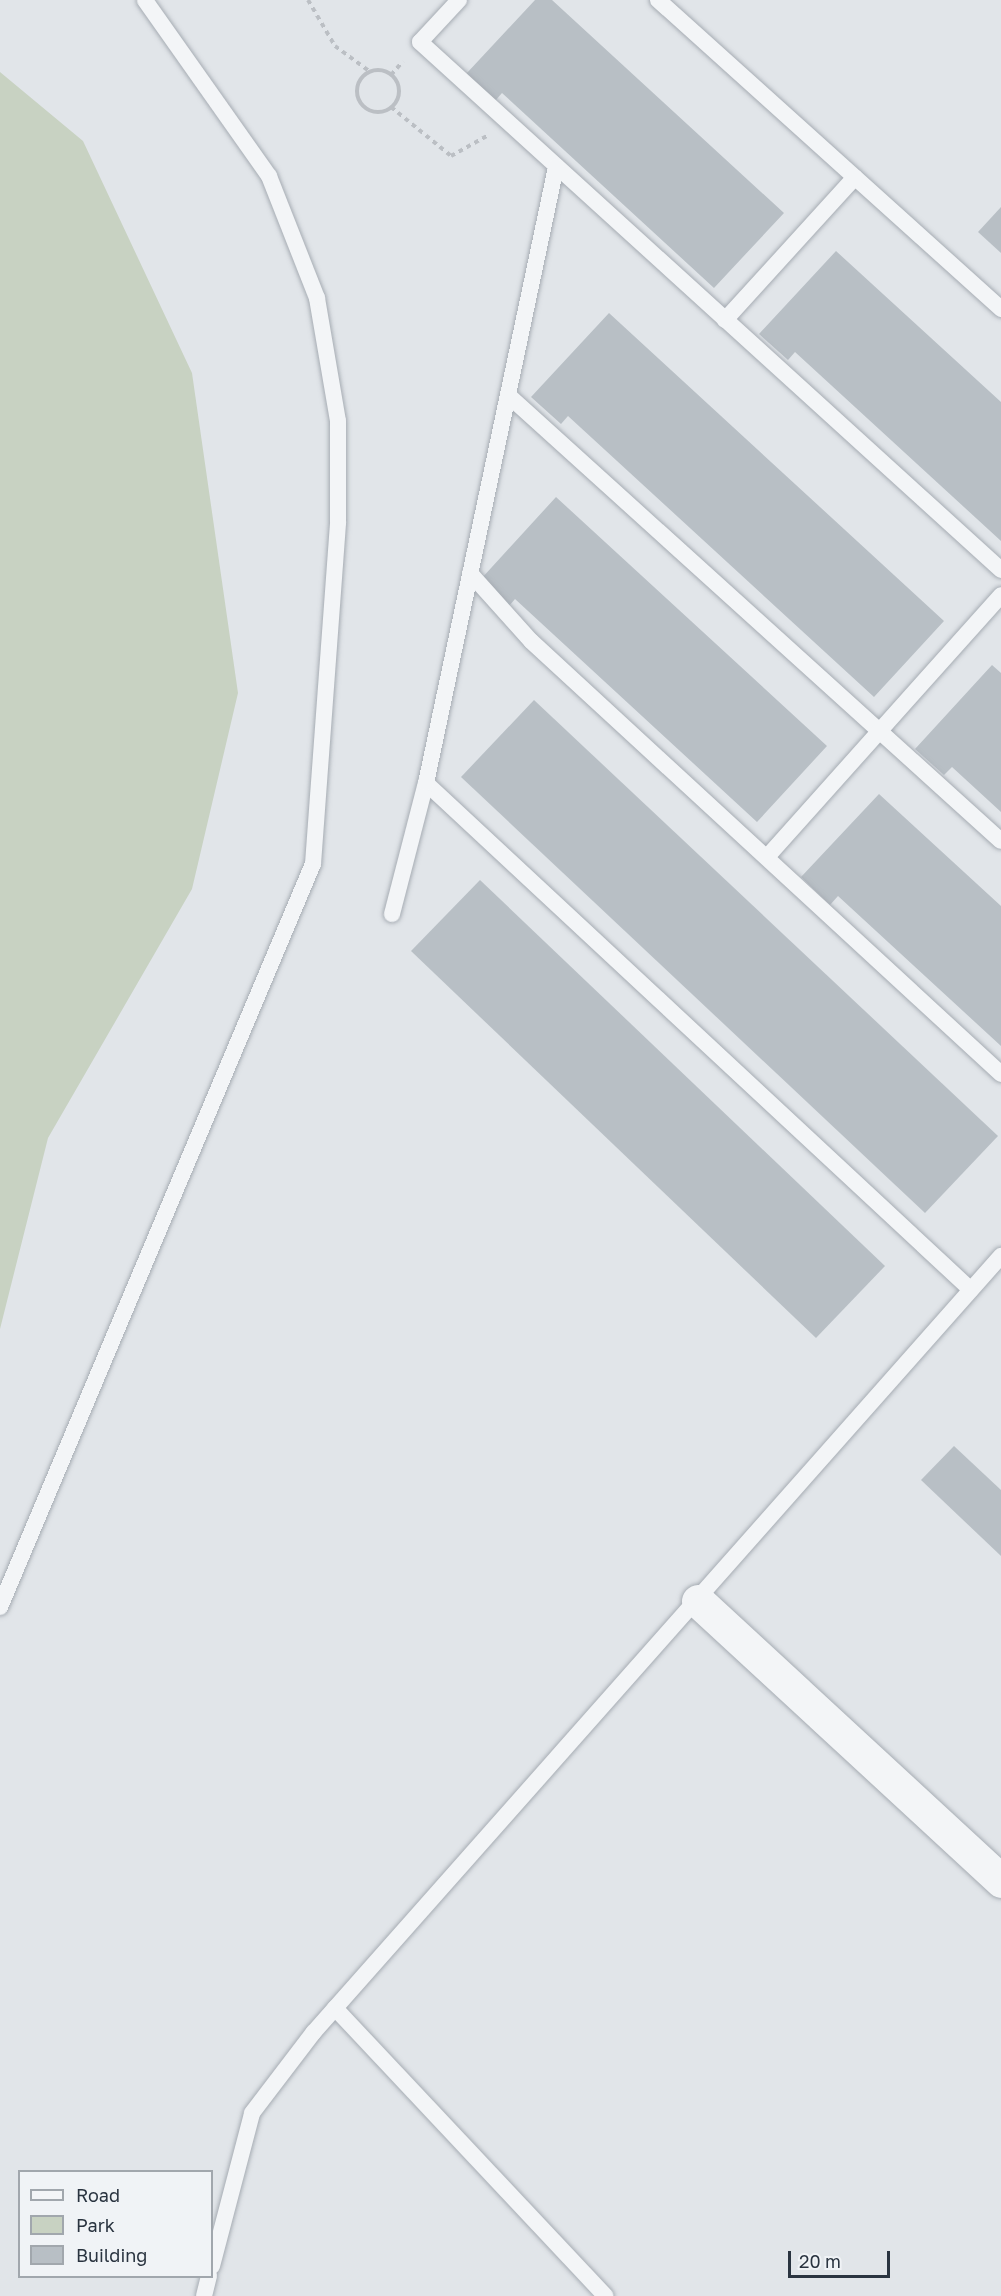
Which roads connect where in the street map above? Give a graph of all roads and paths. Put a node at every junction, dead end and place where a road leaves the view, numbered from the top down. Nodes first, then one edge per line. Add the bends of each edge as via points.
1 (145, 0) edge
2 (308, 0) edge
3 (459, 0) edge
4 (658, 0) edge
5 (369, 71) junction
6 (391, 107) junction
7 (503, 118) junction
8 (556, 167) junction
9 (855, 177) junction
10 (1001, 309) edge
11 (725, 320) junction
12 (509, 396) junction
13 (1001, 570) edge
14 (470, 573) junction
15 (1001, 595) edge
16 (879, 730) junction
17 (426, 783) junction
18 (1001, 841) edge
19 (768, 856) junction
20 (392, 914) dead end
21 (1001, 1074) edge
22 (1001, 1256) edge
23 (971, 1290) junction
24 (698, 1600) junction
25 (0, 1607) edge
26 (1001, 1881) edge
27 (335, 2008) junction
28 (213, 2262) edge
29 (209, 2278) edge
30 (204, 2296) edge
31 (605, 2296) edge

1 - 25 lane via 269,176 317,298 338,422 338,522 313,864
2 - 5 path via 335,46
3 - 7 lane via 420,42
4 - 9 lane
5 - 6 path via 382,70 398,83 398,98
5 - 6 path via 359,81 358,100 375,112
6 - 7 path via 451,156 471,149
7 - 8 lane
8 - 11 lane
8 - 12 lane
9 - 10 lane
9 - 11 lane
11 - 13 lane
12 - 14 lane
12 - 16 lane
14 - 17 lane
14 - 19 lane via 531,641
15 - 16 lane
16 - 18 lane
16 - 19 lane
17 - 20 lane
17 - 23 lane
19 - 21 lane
22 - 23 lane
23 - 24 lane
24 - 26 street
24 - 27 lane
27 - 28 lane via 252,2113
27 - 31 lane
29 - 30 lane

